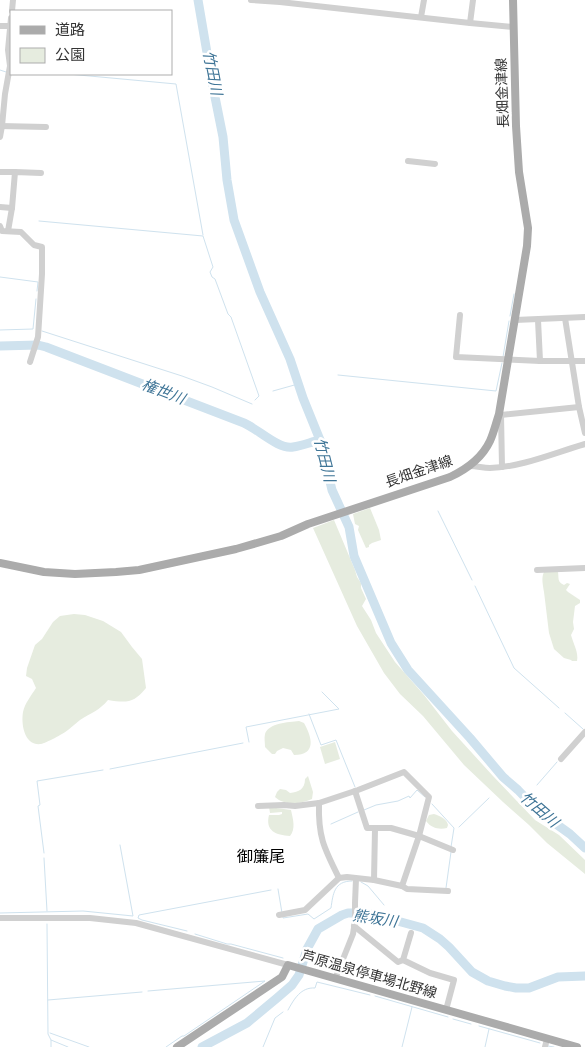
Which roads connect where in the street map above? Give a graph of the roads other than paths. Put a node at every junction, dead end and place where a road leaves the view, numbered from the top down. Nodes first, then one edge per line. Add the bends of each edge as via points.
1 (251, 0) edge
2 (424, 0) edge
3 (473, 0) edge
4 (513, 0) edge
5 (330, 4) edge
6 (421, 17) junction
7 (470, 23) junction
8 (0, 26) edge
9 (10, 26) edge
10 (513, 27) junction
11 (1, 126) edge
12 (46, 127) dead end
13 (0, 137) edge
14 (408, 161) dead end
15 (435, 164) dead end
16 (0, 172) edge
17 (15, 172) junction
18 (41, 173) dead end
19 (0, 207) edge
20 (12, 208) junction
21 (0, 226) edge
22 (8, 231) junction
23 (460, 315) dead end
24 (585, 317) edge
25 (565, 318) junction
26 (514, 320) junction
27 (538, 320) junction
28 (507, 360) junction
29 (540, 361) junction
30 (585, 361) edge
31 (30, 362) dead end
32 (571, 362) junction
33 (579, 407) junction
34 (500, 414) junction
35 (585, 433) edge
36 (585, 444) edge
37 (470, 466) junction
38 (502, 467) junction
39 (0, 563) edge
40 (585, 568) edge
41 (537, 570) dead end
42 (585, 732) edge
43 (561, 759) dead end
44 (355, 791) junction
45 (319, 803) junction
46 (258, 806) dead end
47 (375, 829) junction
48 (419, 836) junction
49 (453, 850) dead end
50 (338, 878) junction
51 (356, 879) junction
52 (374, 880) junction
53 (402, 886) junction
54 (448, 891) dead end
55 (279, 915) dead end
56 (0, 918) edge
57 (354, 926) junction
58 (411, 933) dead end
59 (403, 960) junction
60 (288, 965) junction
61 (335, 979) junction
62 (446, 1010) junction
63 (546, 1043) edge
64 (177, 1047) edge
65 (577, 1047) edge

1 - 5 street
2 - 6 street
3 - 7 street
4 - 10 main road, 長畑金津線
5 - 6 street
6 - 7 street
7 - 10 street
8 - 9 street
9 - 11 street via 10,66
10 - 26 main road, 長畑金津線 via 519,172 528,228
11 - 12 street
11 - 13 street
14 - 15 street
16 - 17 street
17 - 18 street
17 - 20 street
19 - 20 street
20 - 22 street
21 - 22 street via 2,231
22 - 31 street via 21,232 42,248 38,338
23 - 28 street via 456,357
24 - 25 street
25 - 27 street
25 - 32 street
26 - 27 street
26 - 28 main road, 長畑金津線
27 - 29 street
28 - 29 street
28 - 34 main road, 長畑金津線
29 - 32 street
30 - 32 street
32 - 33 street
33 - 34 street
33 - 35 street
34 - 37 main road, 長畑金津線 via 485,450
34 - 38 street
36 - 38 street
37 - 38 street
37 - 39 main road, 長畑金津線 via 450,477 281,536 139,570 75,574 44,572
40 - 41 street
42 - 43 street
44 - 45 street
44 - 47 street via 367,828
44 - 48 street via 404,772 429,798
45 - 46 street
45 - 50 street via 319,832
47 - 48 street via 391,828
47 - 52 street
48 - 49 street
48 - 53 street
50 - 51 street
50 - 55 street via 306,910
51 - 52 street
51 - 57 street
52 - 53 street
53 - 54 street
56 - 60 street via 90,918 136,923
57 - 59 street via 398,962
57 - 61 street
58 - 59 street
59 - 62 street via 454,980
60 - 61 main road, 芦原温泉停車場北野線
60 - 64 main road, 芦原温泉停車場北野線 via 282,977
61 - 62 main road, 芦原温泉停車場北野線
62 - 63 main road, 芦原温泉停車場北野線
63 - 65 main road, 芦原温泉停車場北野線

